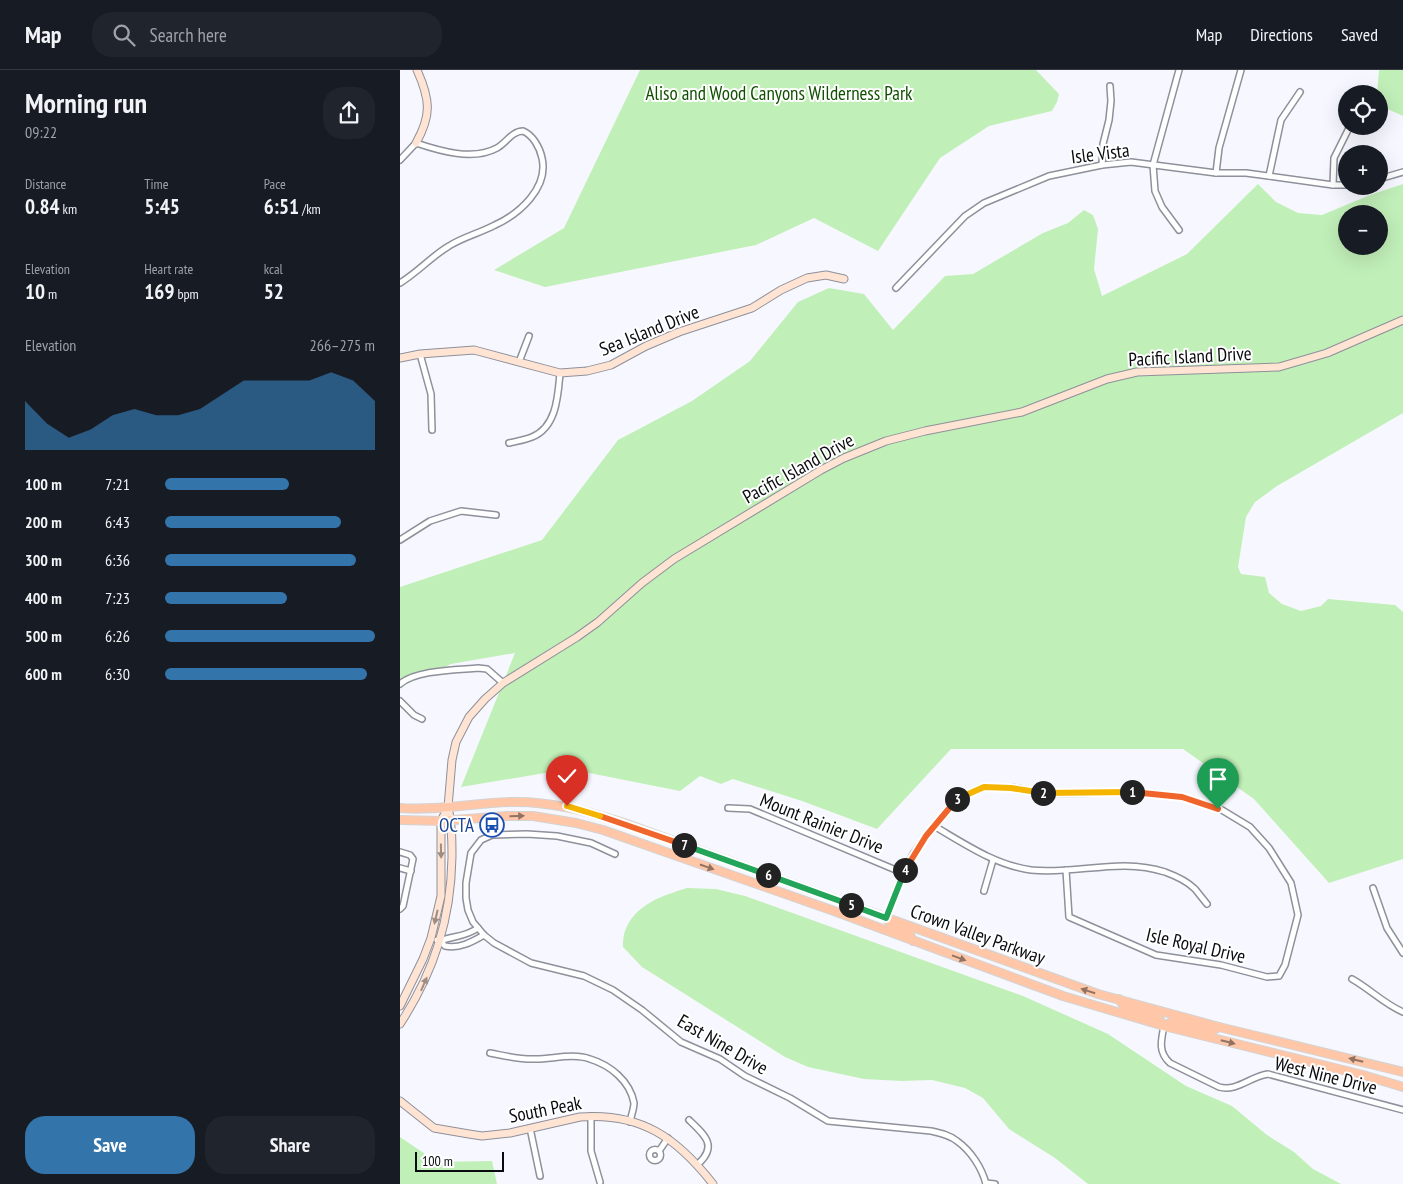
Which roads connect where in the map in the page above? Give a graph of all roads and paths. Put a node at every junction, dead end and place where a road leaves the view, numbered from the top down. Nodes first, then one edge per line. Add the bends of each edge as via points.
1 (417, 70) edge
2 (1179, 70) edge
3 (1241, 70) edge
4 (1110, 86) dead end
5 (1300, 92) dead end
6 (1346, 135) edge
7 (416, 143) junction
8 (400, 160) edge
9 (1102, 165) junction
10 (1153, 165) junction
11 (1403, 172) edge
12 (1216, 173) junction
13 (1269, 176) junction
14 (1388, 176) edge
15 (1333, 185) junction
16 (1338, 185) edge
17 (1179, 230) dead end
18 (844, 279) dead end
19 (400, 283) edge
20 (896, 288) dead end
21 (1403, 320) edge
22 (529, 336) dead end
23 (420, 354) junction
24 (400, 358) edge
25 (519, 362) junction
26 (560, 373) junction
27 (432, 430) dead end
28 (510, 443) dead end
29 (496, 515) dead end
30 (400, 540) edge
31 (503, 683) junction
32 (400, 684) edge
33 (400, 701) edge
34 (422, 719) dead end
35 (448, 807) junction
36 (400, 808) edge
37 (728, 808) dead end
38 (400, 820) edge
39 (451, 820) junction
40 (441, 821) junction
41 (934, 826) junction
42 (400, 852) edge
43 (615, 854) dead end
44 (993, 860) junction
45 (400, 868) edge
46 (411, 870) junction
47 (1066, 870) junction
48 (903, 873) junction
49 (1372, 888) dead end
50 (984, 891) dead end
51 (1207, 904) dead end
52 (400, 909) edge
53 (834, 911) junction
54 (886, 918) junction
55 (478, 928) junction
56 (466, 935) junction
57 (484, 935) junction
58 (430, 938) junction
59 (440, 941) junction
60 (913, 941) junction
61 (470, 943) junction
62 (1403, 953) edge
63 (1352, 979) dead end
64 (1119, 999) junction
65 (400, 1006) edge
66 (1403, 1012) edge
67 (400, 1024) edge
68 (1164, 1026) junction
69 (1219, 1027) junction
70 (490, 1053) dead end
71 (1403, 1072) edge
72 (1403, 1087) edge
73 (400, 1101) edge
74 (1403, 1110) edge
75 (591, 1116) junction
76 (689, 1120) dead end
77 (630, 1122) junction
78 (530, 1128) junction
79 (668, 1138) junction
80 (659, 1151) dead end
81 (698, 1164) junction
82 (540, 1176) dead end
83 (600, 1182) dead end
84 (986, 1183) edge
85 (713, 1184) edge
86 (995, 1184) edge

1 - 7 main road via 426,89 428,109 424,128
2 - 10 street
3 - 12 street via 1219,148
4 - 9 street via 1111,101
5 - 13 street via 1281,120
6 - 15 street via 1334,158
7 - 8 street
7 - 19 street via 477,154 497,148 516,132 523,131 540,152 542,178 535,192 508,217 450,245
9 - 10 street, Isle Vista via 1130,162
9 - 20 street, Isle Vista via 1049,176 984,203 965,216
10 - 12 street, Isle Vista
10 - 17 street via 1155,191
11 - 14 street
12 - 13 street, Isle Vista
13 - 15 street, Isle Vista
15 - 16 street, Isle Vista
18 - 26 main road, Sea Island Drive via 826,275 807,278 752,308 679,332 611,365
21 - 31 main road, Pacific Island Drive via 1294,364 1137,372 1090,384 1022,412 925,431 869,447 821,470 674,559 591,627
22 - 25 street
23 - 24 main road, Sea Island Drive
23 - 25 main road, Sea Island Drive via 474,350
23 - 27 street via 431,394
25 - 26 main road, Sea Island Drive
26 - 28 street via 557,404 544,429 534,437
29 - 30 street via 461,511 430,521
31 - 32 street via 487,669 478,668 419,675
31 - 35 main road, Pacific Island Drive via 469,717 456,742
33 - 34 street
35 - 36 main road, Crown Valley Parkway
35 - 39 main road
35 - 40 main road
35 - 54 main road, Crown Valley Parkway via 513,802 567,806 624,823
37 - 48 street, Mount Rainier Drive via 750,809
38 - 40 main road, Crown Valley Parkway
39 - 40 main road, Crown Valley Parkway
39 -> 53 main road, Crown Valley Parkway via 526,816 576,822
39 - 59 main road via 451,892
40 -> 58 main road via 441,896
41 - 44 street
41 - 47 street, Isle Royal Drive via 958,798 984,787 1048,794 1139,792 1182,797 1222,810 1250,827 1269,848 1291,882 1298,915 1286,965 1279,976 1267,977 1221,965 1156,955 1069,918
41 - 48 street
42 - 46 street via 413,859
43 - 55 street, East Nine Drive via 592,843 557,836 527,834 492,836 481,840 472,854 466,883 468,910
44 - 47 street via 1033,870
44 - 50 street
45 - 46 street
46 - 52 street
47 - 51 street via 1113,865 1152,868 1182,879
48 - 54 street
49 - 62 street via 1387,928
53 - 54 main road via 841,908 873,922
53 - 60 main road, Crown Valley Parkway
54 - 60 main road via 893,927 909,934
64 -> 54 main road, Crown Valley Parkway via 1060,982
55 - 56 street
55 - 57 street, East Nine Drive
56 - 59 street
56 - 61 street
57 - 61 street
57 - 84 street, East Nine Drive via 531,963 584,976 613,990 681,1042 720,1060 828,1121 931,1131 957,1140 982,1170
58 - 59 street
58 - 65 main road
59 - 61 street via 448,947
67 -> 59 main road via 419,994
60 -> 68 main road, Crown Valley Parkway via 1062,996
63 - 66 street
64 - 68 main road via 1125,1008 1159,1019
64 - 69 main road, Crown Valley Parkway
68 - 69 main road via 1172,1022 1212,1031
68 -> 72 main road, Crown Valley Parkway
68 - 74 street, West Nine Drive via 1161,1052 1164,1058 1170,1064 1219,1087 1235,1087 1268,1074
71 -> 69 main road, Crown Valley Parkway
70 - 77 street via 519,1059 589,1058 619,1076 629,1088 634,1105
73 - 78 main road, South Peak via 434,1128 452,1132 482,1136
75 - 77 main road, South Peak
75 - 78 main road, South Peak
75 - 83 street via 591,1151
76 - 81 street via 703,1133 709,1149
77 - 79 main road, South Peak via 658,1131
78 - 82 street
79 - 80 street
79 - 81 main road, South Peak
81 - 85 main road, South Peak
84 - 86 street

